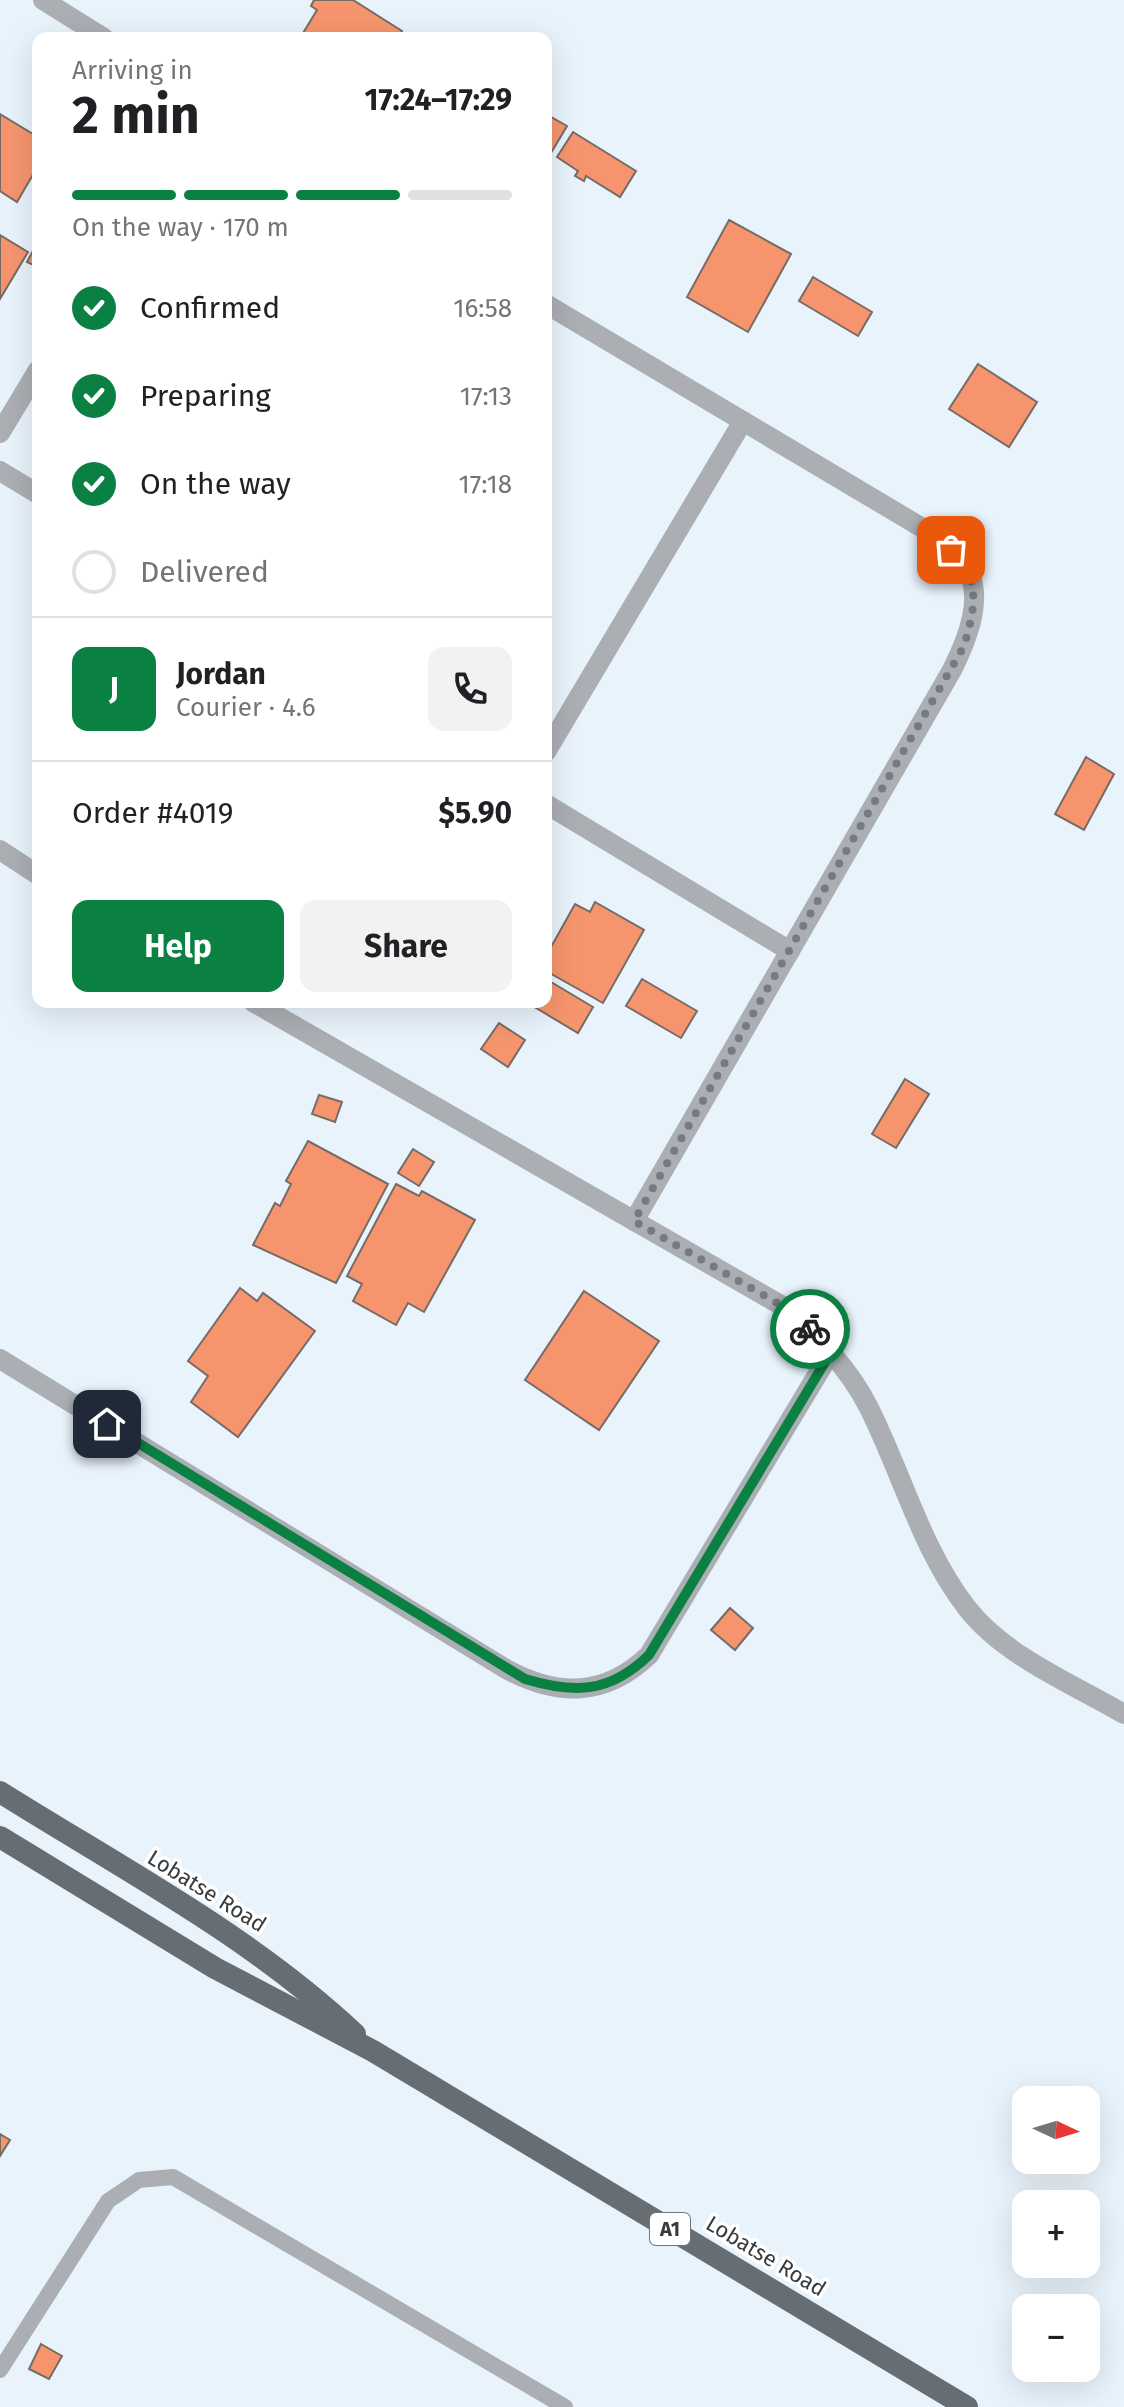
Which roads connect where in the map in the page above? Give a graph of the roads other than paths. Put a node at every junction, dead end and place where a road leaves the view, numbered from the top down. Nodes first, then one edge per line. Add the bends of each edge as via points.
1 (43, 0) edge
2 (94, 32) edge
3 (552, 308) edge
4 (32, 380) edge
5 (743, 421) junction
6 (0, 433) edge
7 (0, 471) edge
8 (32, 490) edge
9 (552, 742) edge
10 (552, 808) edge
11 (0, 850) edge
12 (32, 871) edge
13 (790, 951) junction
14 (263, 1008) edge
15 (634, 1221) junction
16 (831, 1352) junction
17 (0, 1359) edge
18 (1124, 1714) edge
19 (0, 1792) edge
20 (4, 1841) edge
21 (373, 2051) junction
22 (0, 2370) edge
23 (565, 2407) edge
24 (967, 2407) edge

1 - 2 street
3 - 5 street
4 - 6 street
5 - 9 street
5 - 13 street via 936,536 965,564 973,589 973,614 952,670
7 - 8 street
10 - 13 street
11 - 12 street
13 - 15 street
14 - 15 street
15 - 16 street via 786,1308
16 - 17 street via 649,1655 624,1677 568,1689 506,1669
16 - 18 street via 867,1403 941,1570 969,1611 1013,1649
19 - 21 highway, Lobatse Road / A1 via 244,1943 308,1989
20 - 21 highway, Lobatse Road / A1 via 215,1968
21 - 24 highway, Lobatse Road / A1
22 - 23 lane via 108,2201 139,2180 173,2177

